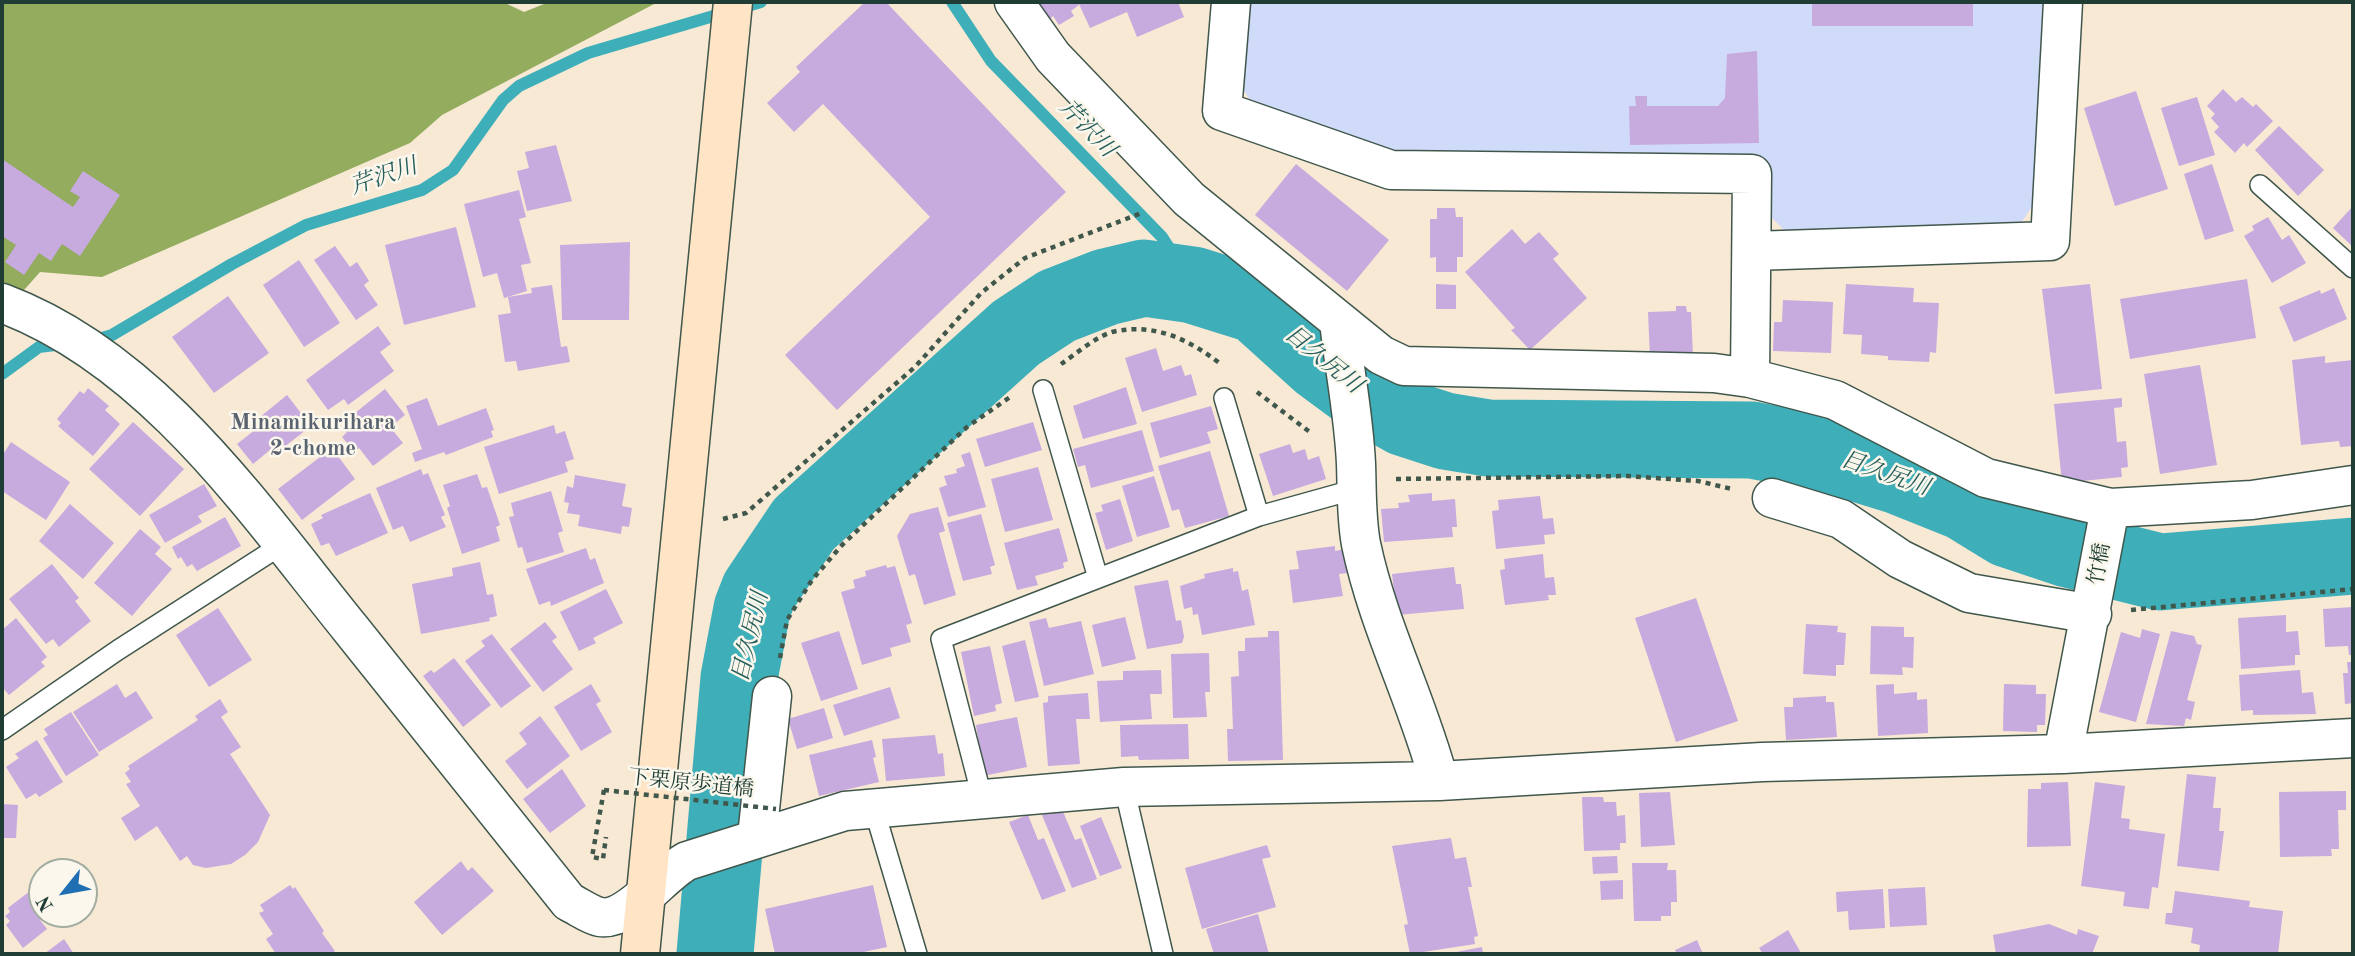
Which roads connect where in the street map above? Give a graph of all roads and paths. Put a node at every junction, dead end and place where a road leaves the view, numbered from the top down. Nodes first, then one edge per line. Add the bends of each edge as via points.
1 (1014, 2) edge
2 (1231, 2) edge
3 (2063, 2) edge
4 (732, 14) edge
5 (2260, 186) dead end
6 (1115, 222) dead end
7 (1753, 251) junction
8 (2353, 268) edge
9 (2, 303) edge
10 (1340, 334) junction
11 (1750, 378) junction
12 (1043, 390) dead end
13 (1224, 398) dead end
14 (1356, 476) junction
15 (2353, 485) edge
16 (1772, 498) joint
17 (2109, 515) junction
18 (1259, 516) junction
19 (721, 519) dead end
20 (283, 544) junction
21 (1098, 578) junction
22 (2353, 589) edge
23 (2092, 611) junction
24 (772, 696) dead end
25 (2, 730) edge
26 (2353, 738) edge
27 (2063, 754) junction
28 (1439, 781) junction
29 (1124, 787) junction
30 (983, 801) junction
31 (874, 809) junction
32 (760, 828) junction
33 (607, 835) dead end
34 (646, 892) junction
35 (914, 952) edge
36 (640, 954) edge
37 (1163, 954) edge

1 - 10 street via 1053,57 1188,200
2 - 7 street via 1222,111 1391,170 1752,174
3 - 7 street via 2050,241
4 - 34 street
5 - 8 lane
6 - 19 path via 1025,258 981,293 915,367 757,504 746,513
7 - 11 street
9 - 20 street via 37,316 112,365 213,457
10 - 11 street via 1404,366 1714,373
10 - 14 street
11 - 17 street via 1835,400 1986,478
12 - 21 lane
13 - 18 lane
14 - 16 path via 1627,476 1698,481
14 - 18 lane
14 - 28 street via 1361,542 1371,583
15 - 17 street
16 - 23 street via 1841,519 1899,559 1969,593
17 - 23 street, 竹橋
18 - 21 lane
20 - 25 lane
20 - 34 street via 569,902 600,917 623,913
21 - 30 lane via 941,639
22 - 23 path
23 - 27 street, 竹橋
24 - 32 street
26 - 27 street
27 - 28 street via 1762,762
28 - 29 street
29 - 30 street
29 - 37 lane
30 - 31 street
31 - 32 street
31 - 35 lane
32 - 33 path, 下栗原歩道橋, bridge via 604,790 592,857 603,859
32 - 34 street via 667,872
34 - 36 street

